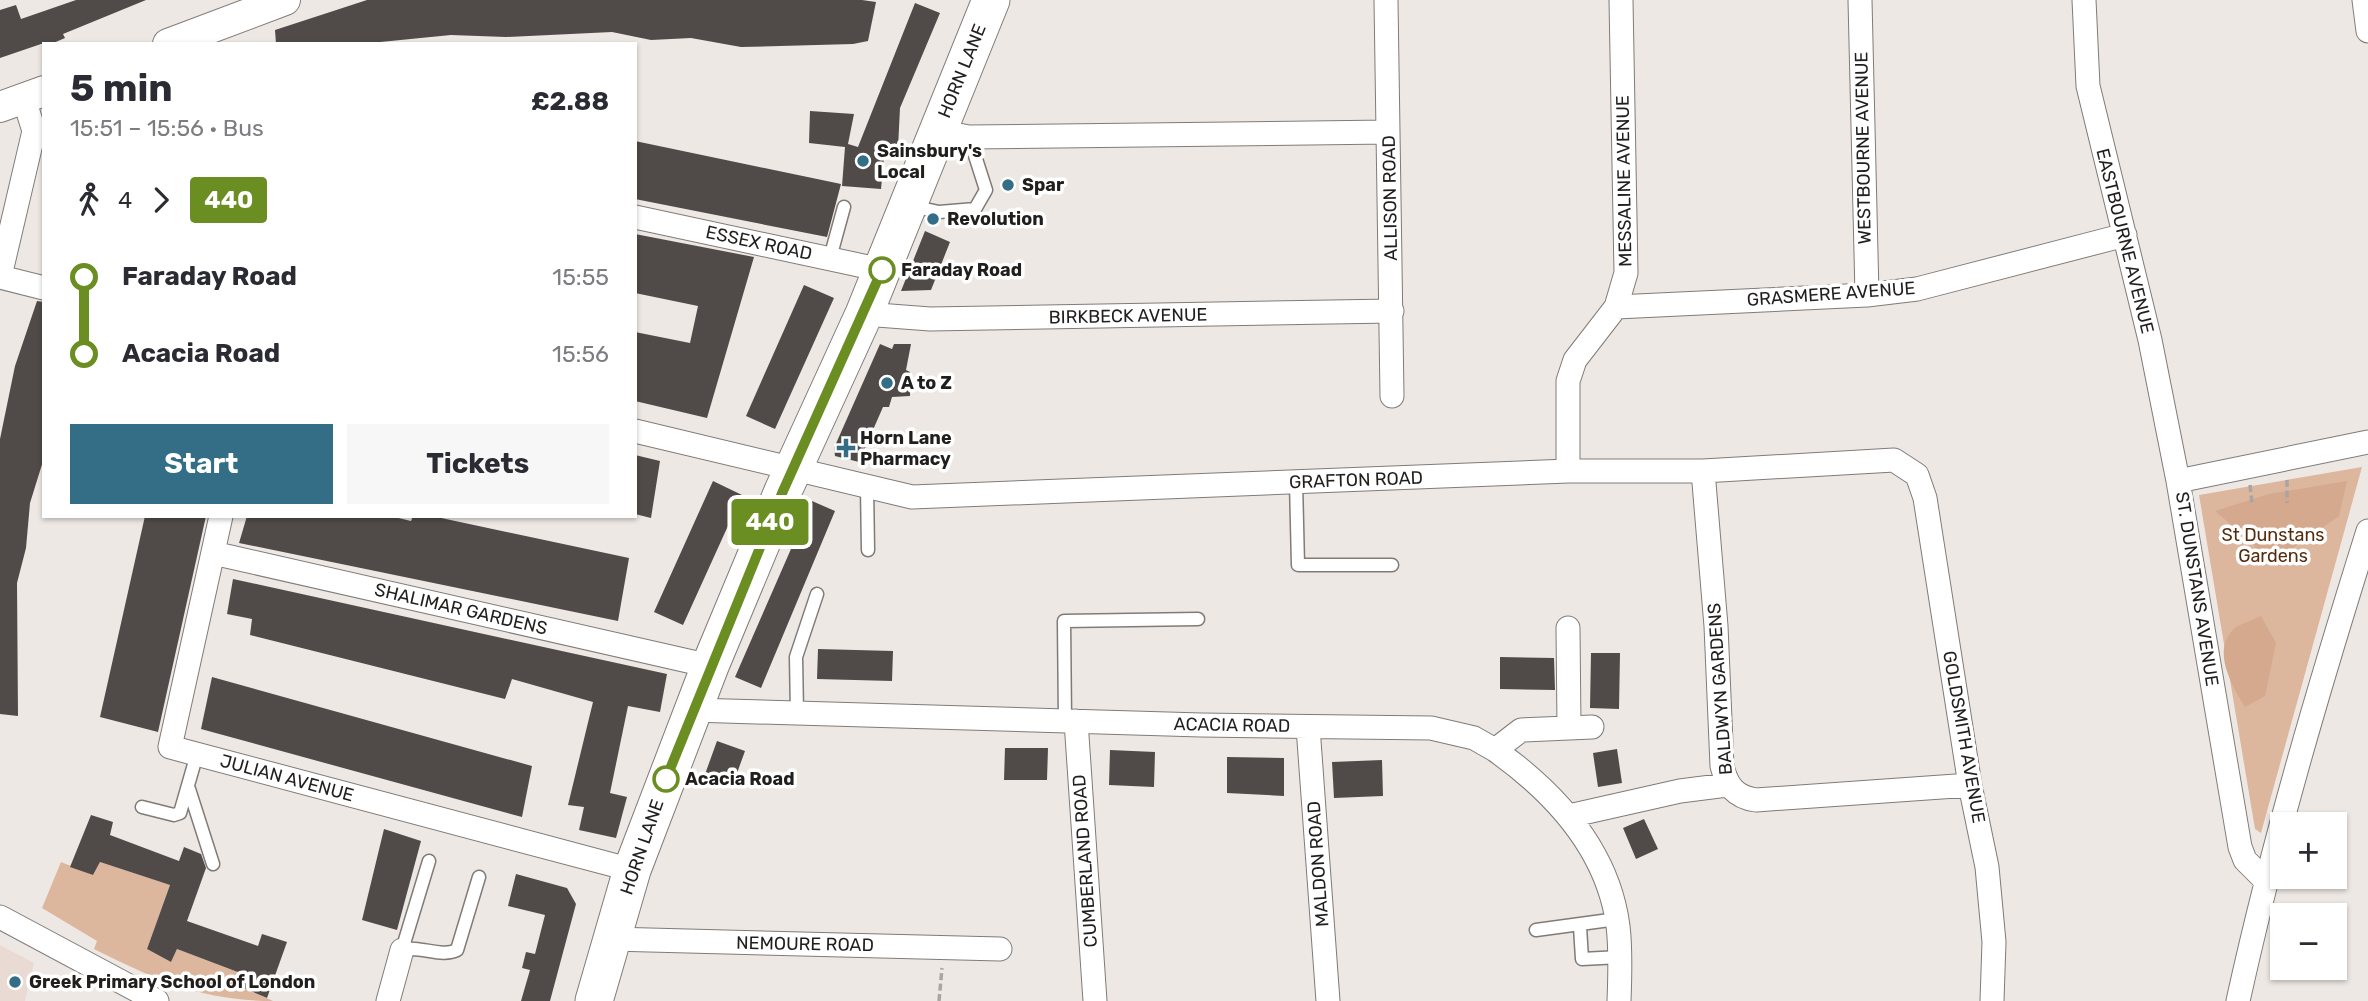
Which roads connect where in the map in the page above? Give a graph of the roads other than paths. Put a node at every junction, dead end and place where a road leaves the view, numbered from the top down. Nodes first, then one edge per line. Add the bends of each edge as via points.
1 (285, 0) edge
2 (991, 0) edge
3 (1386, 0) edge
4 (1621, 0) edge
5 (1860, 0) edge
6 (2084, 0) edge
7 (2364, 0) edge
8 (2368, 31) edge
9 (173, 42) edge
10 (23, 99) edge
11 (1388, 132) junction
12 (953, 134) junction
13 (907, 205) junction
14 (844, 207) dead end
15 (637, 217) edge
16 (2124, 236) junction
17 (830, 258) junction
18 (882, 271) junction
19 (0, 277) edge
20 (42, 288) edge
21 (1867, 295) junction
22 (1616, 307) junction
23 (1392, 311) junction
24 (864, 314) junction
25 (1392, 396) dead end
26 (637, 431) edge
27 (2368, 442) edge
28 (793, 468) junction
29 (1568, 471) junction
30 (1703, 471) junction
31 (1917, 475) joint
32 (2178, 481) junction
33 (1296, 482) junction
34 (867, 486) junction
35 (221, 518) edge
36 (2368, 531) edge
37 (869, 550) dead end
38 (213, 553) junction
39 (1392, 565) dead end
40 (817, 594) dead end
41 (1198, 619) dead end
42 (1568, 628) dead end
43 (709, 666) junction
44 (692, 710) junction
45 (797, 714) junction
46 (1070, 721) junction
47 (1308, 727) junction
48 (1569, 727) junction
49 (1592, 727) dead end
50 (1495, 750) junction
51 (197, 754) junction
52 (1727, 785) junction
53 (1970, 785) junction
54 (188, 789) junction
55 (142, 807) dead end
56 (1569, 816) junction
57 (429, 862) dead end
58 (213, 864) dead end
59 (632, 870) junction
60 (479, 877) dead end
61 (2264, 879) junction
62 (0, 917) edge
63 (1617, 919) junction
64 (1580, 927) junction
65 (1536, 930) dead end
66 (611, 939) junction
67 (1000, 948) dead end
68 (402, 950) junction
69 (1620, 957) junction
70 (157, 1001) edge
71 (388, 1001) edge
72 (594, 1001) edge
73 (1095, 1001) edge
74 (1328, 1001) edge
75 (1619, 1001) edge
76 (1992, 1001) edge
77 (2238, 1001) edge

1 - 9 street
2 - 12 main road, HORN LANE
3 - 11 street, ALLISON ROAD
4 - 22 street, MESSALINE AVENUE via 1626,273
5 - 21 street, WESTBOURNE AVENUE
6 - 16 street, EASTBOURNE AVENUE via 2088,86
7 - 8 street
10 - 19 street via 34,131
11 - 12 street
11 - 23 street, ALLISON ROAD
12 - 13 main road, HORN LANE
12 - 13 lane via 986,190 975,209 939,212
13 - 18 main road, HORN LANE
14 - 17 lane
15 - 17 street, ESSEX ROAD
16 - 21 street, GRASMERE AVENUE via 1917,289
16 - 32 street, EASTBOURNE AVENUE
17 - 18 street, ESSEX ROAD
18 - 24 main road, HORN LANE
19 - 20 street
21 - 22 street, GRASMERE AVENUE
22 - 29 street, MESSALINE AVENUE via 1575,360 1568,380
23 - 24 street, BIRKBECK AVENUE via 930,319
23 - 25 street, ALLISON ROAD
24 - 28 main road, HORN LANE
26 - 28 street, GRAFTON ROAD
27 - 32 street, ST. DUNSTANS AVENUE
28 - 34 street, GRAFTON ROAD
28 - 43 main road, HORN LANE
29 - 30 street, GRAFTON ROAD
29 - 33 street, GRAFTON ROAD
30 - 31 street, GRAFTON ROAD via 1894,460
30 - 52 street, BALDWYN GARDENS via 1722,766
31 - 53 street, GOLDSMITH AVENUE via 1926,498
32 - 61 street, ST. DUNSTANS AVENUE via 2240,847 2245,860
33 - 34 street, GRAFTON ROAD via 912,497
33 - 39 lane via 1298,565
34 - 37 lane
35 - 38 street, JULIAN AVENUE
36 - 61 street
38 - 43 street, SHALIMAR GARDENS
38 - 51 street, JULIAN AVENUE via 170,747
40 - 45 lane via 796,657
41 - 46 lane via 1064,621
42 - 48 street
43 - 44 main road, HORN LANE
44 - 45 street, ACACIA ROAD
44 - 59 main road, HORN LANE
45 - 46 street, ACACIA ROAD
46 - 47 street, ACACIA ROAD
46 - 73 street, CUMBERLAND ROAD
47 - 50 street, ACACIA ROAD via 1431,728 1474,738
47 - 74 street, MALDON ROAD
48 - 49 street
48 - 50 street via 1521,730
50 - 56 street, ACACIA ROAD
51 - 54 lane
51 - 59 street, JULIAN AVENUE
52 - 53 street, BALDWYN GARDENS via 1742,798 1756,800
52 - 56 street
53 - 76 street, GOLDSMITH AVENUE via 1988,878 1994,942
54 - 55 lane via 180,813
54 - 58 lane
56 - 63 street, ACACIA ROAD via 1600,867
57 - 68 lane
59 - 66 main road, HORN LANE
60 - 68 lane via 457,950
61 - 77 street
62 - 70 street
63 - 64 lane
63 - 69 street, ACACIA ROAD
64 - 65 lane
64 - 69 lane via 1582,958
66 - 67 street, NEMOURE ROAD
66 - 72 main road, HORN LANE
68 - 71 street
69 - 75 street, ACACIA ROAD

